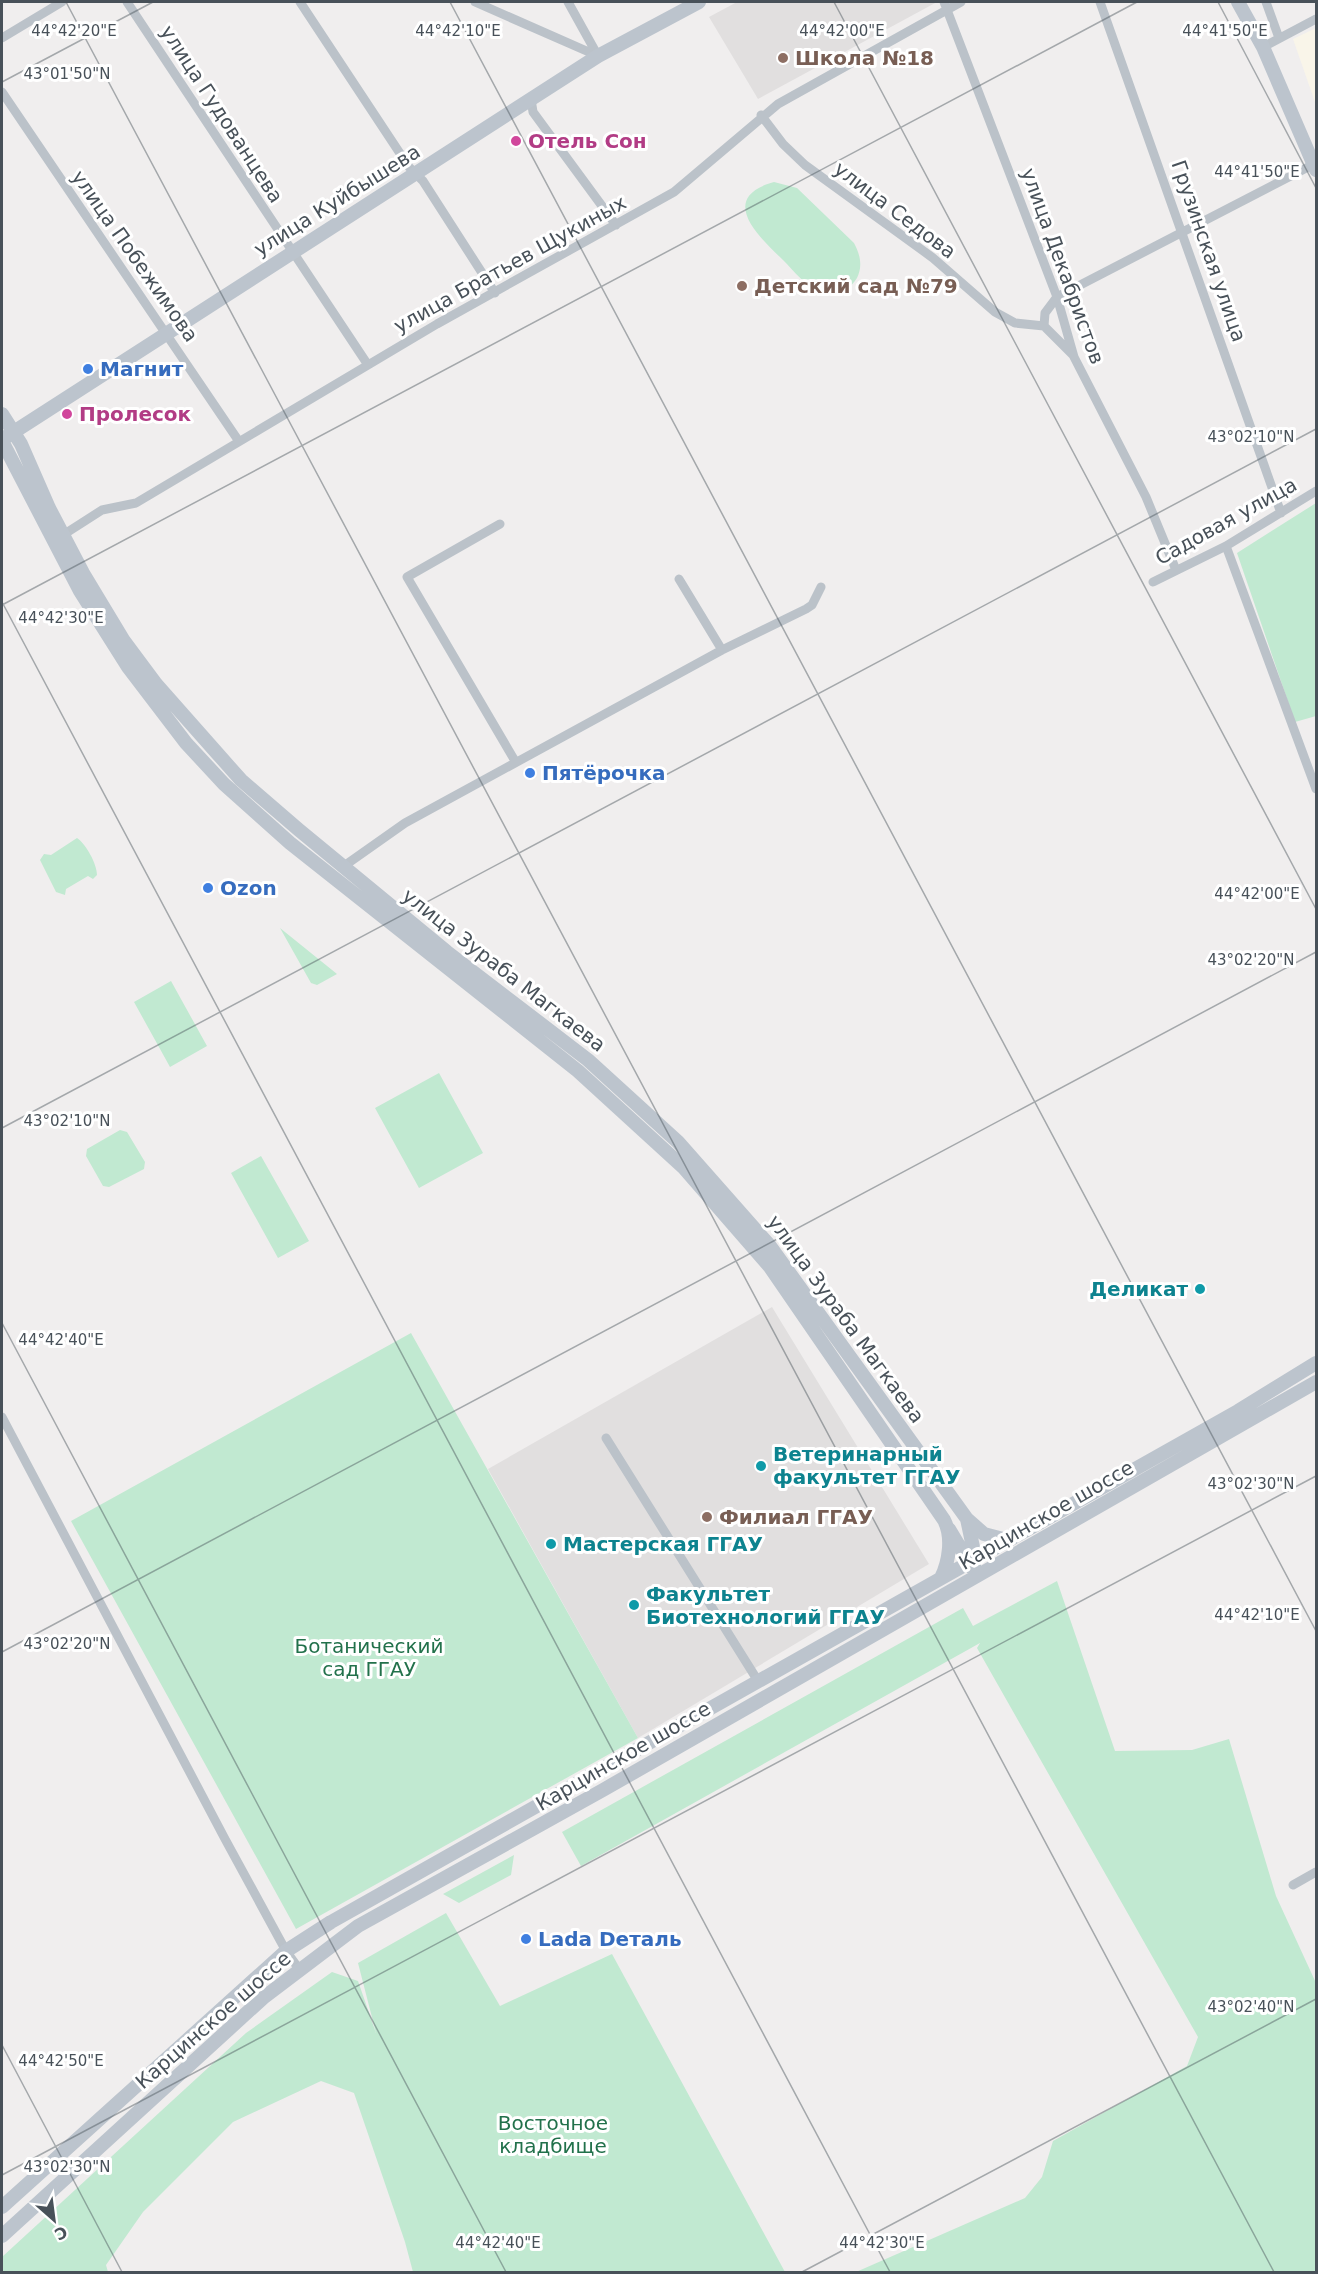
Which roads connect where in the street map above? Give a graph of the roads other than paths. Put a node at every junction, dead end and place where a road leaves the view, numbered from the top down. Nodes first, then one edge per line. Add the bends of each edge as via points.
1 (62, 2) edge
2 (127, 2) edge
3 (300, 2) edge
4 (475, 2) edge
5 (567, 2) edge
6 (699, 2) edge
7 (961, 2) edge
8 (1100, 2) edge
9 (1238, 2) edge
10 (1266, 2) edge
11 (946, 5) edge
12 (1317, 19) edge
13 (2, 38) edge
14 (1279, 38) junction
15 (1263, 47) junction
16 (598, 56) junction
17 (2, 92) edge
18 (531, 99) junction
19 (761, 116) junction
20 (1315, 167) edge
21 (415, 174) junction
22 (616, 225) junction
23 (1184, 232) junction
24 (292, 251) junction
25 (495, 293) junction
26 (1057, 297) junction
27 (1044, 326) junction
28 (167, 334) junction
29 (1074, 357) junction
30 (368, 365) junction
31 (2, 414) edge
32 (5, 438) edge
33 (238, 440) junction
34 (1317, 492) edge
35 (1281, 513) junction
36 (500, 524) dead end
37 (63, 535) junction
38 (1226, 546) junction
39 (1176, 570) junction
40 (679, 579) dead end
41 (1153, 582) dead end
42 (821, 587) dead end
43 (722, 650) junction
44 (515, 761) junction
45 (1317, 789) edge
46 (344, 866) junction
47 (588, 1060) junction
48 (578, 1071) junction
49 (1317, 1363) edge
50 (1317, 1382) edge
51 (2, 1417) edge
52 (606, 1438) dead end
53 (967, 1519) junction
54 (948, 1527) junction
55 (1007, 1540) junction
56 (971, 1562) junction
57 (995, 1566) junction
58 (941, 1578) junction
59 (959, 1587) junction
60 (758, 1681) junction
61 (1317, 1872) edge
62 (1293, 1884) dead end
63 (286, 1951) junction
64 (299, 1969) junction
65 (2, 2207) edge
66 (2, 2235) edge

1 - 13 street
2 - 24 street, улица Гудованцева
3 - 21 street
4 - 16 street
5 - 16 street
6 - 16 main road, улица Куйбышева
7 - 11 street, улица Братьев Щукиных
8 - 23 street, Грузинская улица
9 - 15 main road
10 - 14 street
11 - 19 street, улица Братьев Щукиных
11 - 26 street, улица Декабристов
12 - 14 street
14 - 15 street
15 - 20 main road
16 - 18 main road, улица Куйбышева
17 - 28 street, улица Побежимова
18 - 21 main road, улица Куйбышева
18 - 22 street via 533,112
19 - 22 street, улица Братьев Щукиных via 674,192
19 - 27 street, улица Седова via 805,165 933,258 995,312 1015,323
20 - 23 street
21 - 24 main road, улица Куйбышева
21 - 25 street
22 - 25 street, улица Братьев Щукиных
23 - 26 street
23 - 35 street, Грузинская улица
24 - 28 main road, улица Куйбышева
24 - 30 street, улица Гудованцева
25 - 30 street, улица Братьев Щукиных
26 - 27 street via 1045,313
26 - 29 street, улица Декабристов
27 - 29 street
28 - 32 main road, улица Куйбышева
28 - 33 street, улица Побежимова
29 - 39 street, улица Декабристов via 1146,497
30 - 33 street, улица Братьев Щукиных
31 - 32 main road, улица Зураба Магкаева
32 - 37 main road, улица Зураба Магкаева
32 - 48 main road, улица Зураба Магкаева via 86,600 135,676 204,764 290,843
33 - 37 street, улица Братьев Щукиных via 136,503 102,510
34 - 35 street, Садовая улица
35 - 38 street, Садовая улица
36 - 44 street via 407,577
37 - 46 main road, улица Зураба Магкаева via 124,641 156,684 241,780
38 - 39 street, Садовая улица
38 - 45 street
39 - 41 street, Садовая улица
40 - 43 street
42 - 43 street via 806,609
43 - 44 street
44 - 46 street via 405,823
46 - 47 main road, улица Зураба Магкаева via 447,952
47 - 48 street
47 - 53 main road, улица Зураба Магкаева via 678,1142 770,1246
48 - 54 main road, улица Зураба Магкаева via 683,1167 770,1267
49 - 55 main road, Карцинское шоссе
50 - 57 main road, Карцинское шоссе
51 - 63 street
52 - 60 street
53 - 55 main road, улица Зураба Магкаева via 984,1534
53 - 56 main road via 971,1529
54 - 56 main road, улица Зураба Магкаева
54 - 58 main road via 948,1561
55 - 56 main road, Карцинское шоссе
56 - 57 main road
56 - 58 main road, Карцинское шоссе
56 - 59 main road via 967,1578
57 - 59 main road, Карцинское шоссе
58 - 60 main road, Карцинское шоссе
59 - 64 main road, Карцинское шоссе via 358,1926
60 - 63 main road, Карцинское шоссе
61 - 62 street
63 - 64 street
63 - 65 main road, Карцинское шоссе
64 - 66 main road, Карцинское шоссе

